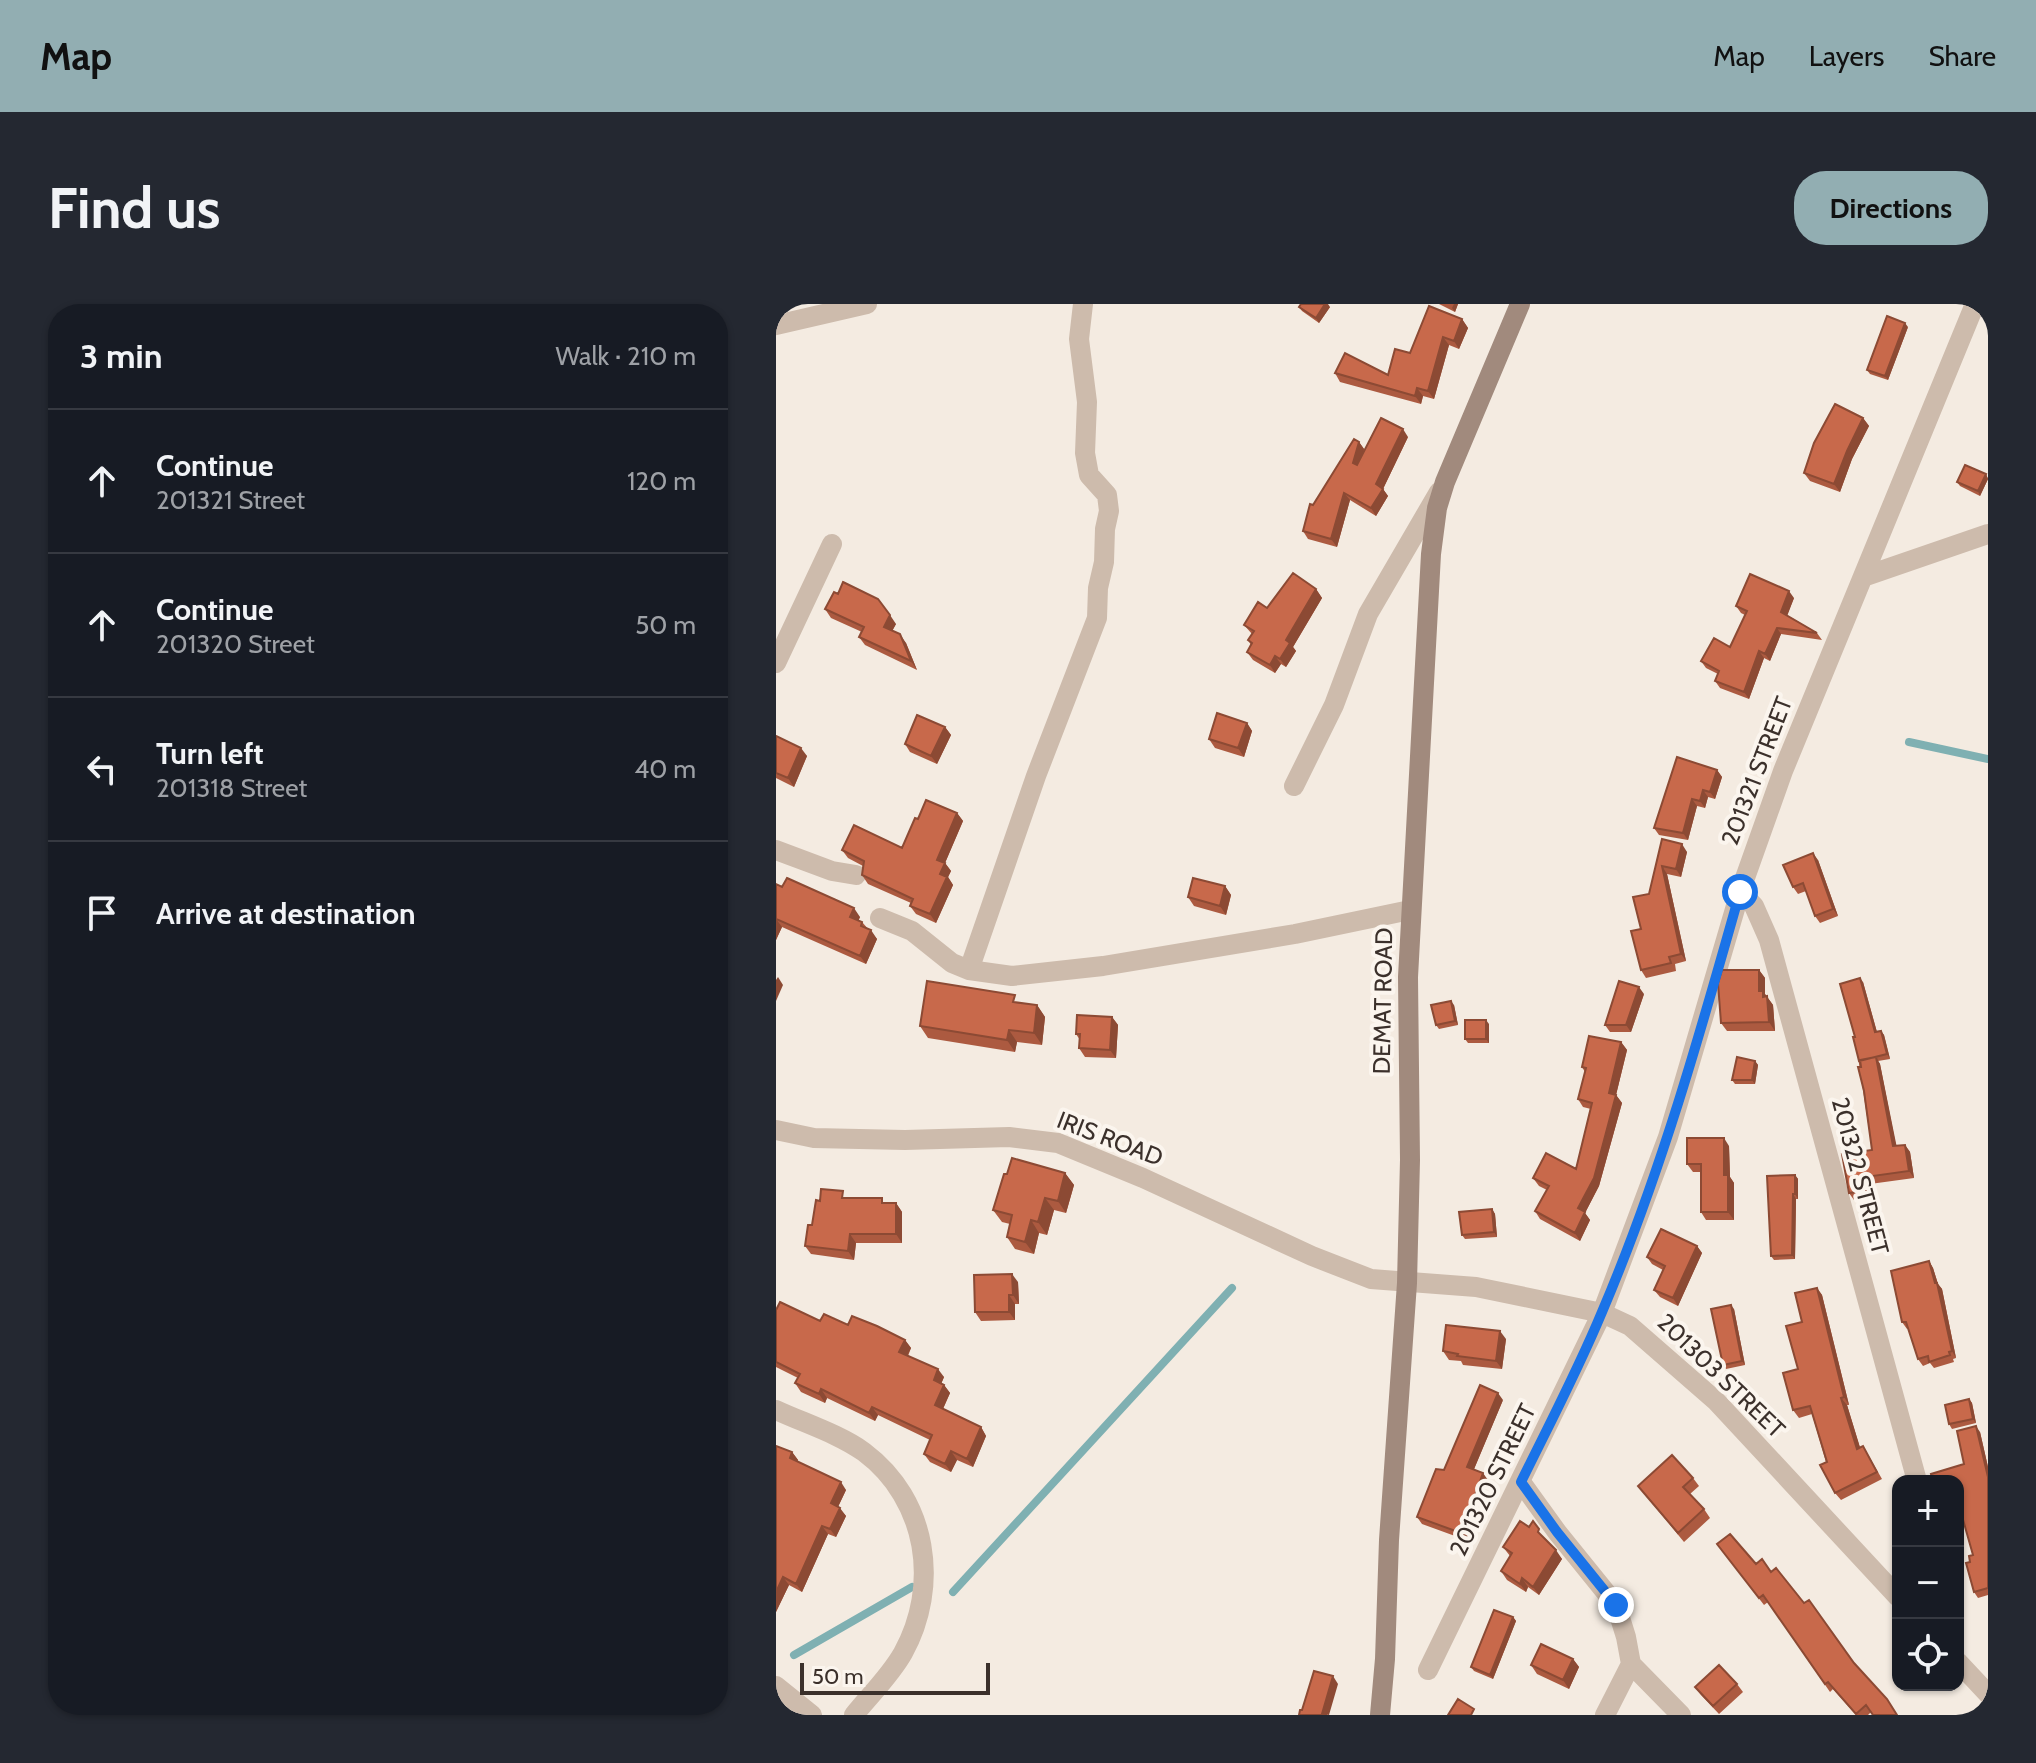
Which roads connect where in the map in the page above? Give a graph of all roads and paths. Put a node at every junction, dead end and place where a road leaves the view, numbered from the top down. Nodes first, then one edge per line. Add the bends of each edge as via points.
1 (867, 304) edge
2 (1083, 304) edge
3 (1520, 304) edge
4 (1975, 304) edge
5 (776, 325) edge
6 (1445, 482) junction
7 (1988, 534) edge
8 (832, 544) dead end
9 (1863, 577) junction
10 (776, 663) edge
11 (1294, 786) dead end
12 (776, 850) edge
13 (856, 875) dead end
14 (1740, 892) junction
15 (1410, 910) junction
16 (880, 918) dead end
17 (969, 970) junction
18 (776, 1130) edge
19 (1407, 1283) junction
20 (1602, 1313) junction
21 (776, 1410) edge
22 (1915, 1475) edge
23 (1521, 1482) junction
24 (1892, 1591) edge
25 (1631, 1664) junction
26 (1964, 1668) edge
27 (1428, 1670) dead end
28 (776, 1686) edge
29 (1988, 1694) edge
30 (812, 1715) edge
31 (854, 1715) edge
32 (1380, 1715) edge
33 (1605, 1715) edge
34 (1681, 1715) edge

1 - 5 street
2 - 17 street via 1079,339 1087,402 1085,453 1089,475 1107,495 1109,511 1097,618
3 - 6 street, DEMAT ROAD
4 - 9 street, 201321 STREET
6 - 11 street via 1368,614 1334,705
6 - 15 street, DEMAT ROAD via 1431,554
7 - 9 street
8 - 10 street
9 - 14 street, 201321 STREET
12 - 13 street
14 - 20 street, 201321 STREET via 1681,1097
14 - 22 street, 201322 STREET via 1754,906 1769,940
15 - 17 street via 1328,929 1033,976
15 - 19 street, DEMAT ROAD
16 - 17 street via 912,931
18 - 19 street, IRIS ROAD via 814,1138 1009,1137 1058,1143 1340,1268
19 - 20 street, 201303 STREET via 1476,1287
19 - 32 street, DEMAT ROAD
20 - 23 street, 201320 STREET
20 - 24 street, 201303 STREET via 1630,1326 1716,1401
21 - 31 street via 854,1445 877,1462 903,1495 921,1535 925,1579 918,1620 891,1671
23 - 25 street via 1616,1605
23 - 27 street, 201320 STREET
25 - 33 street
25 - 34 street
26 - 29 street
28 - 30 street

